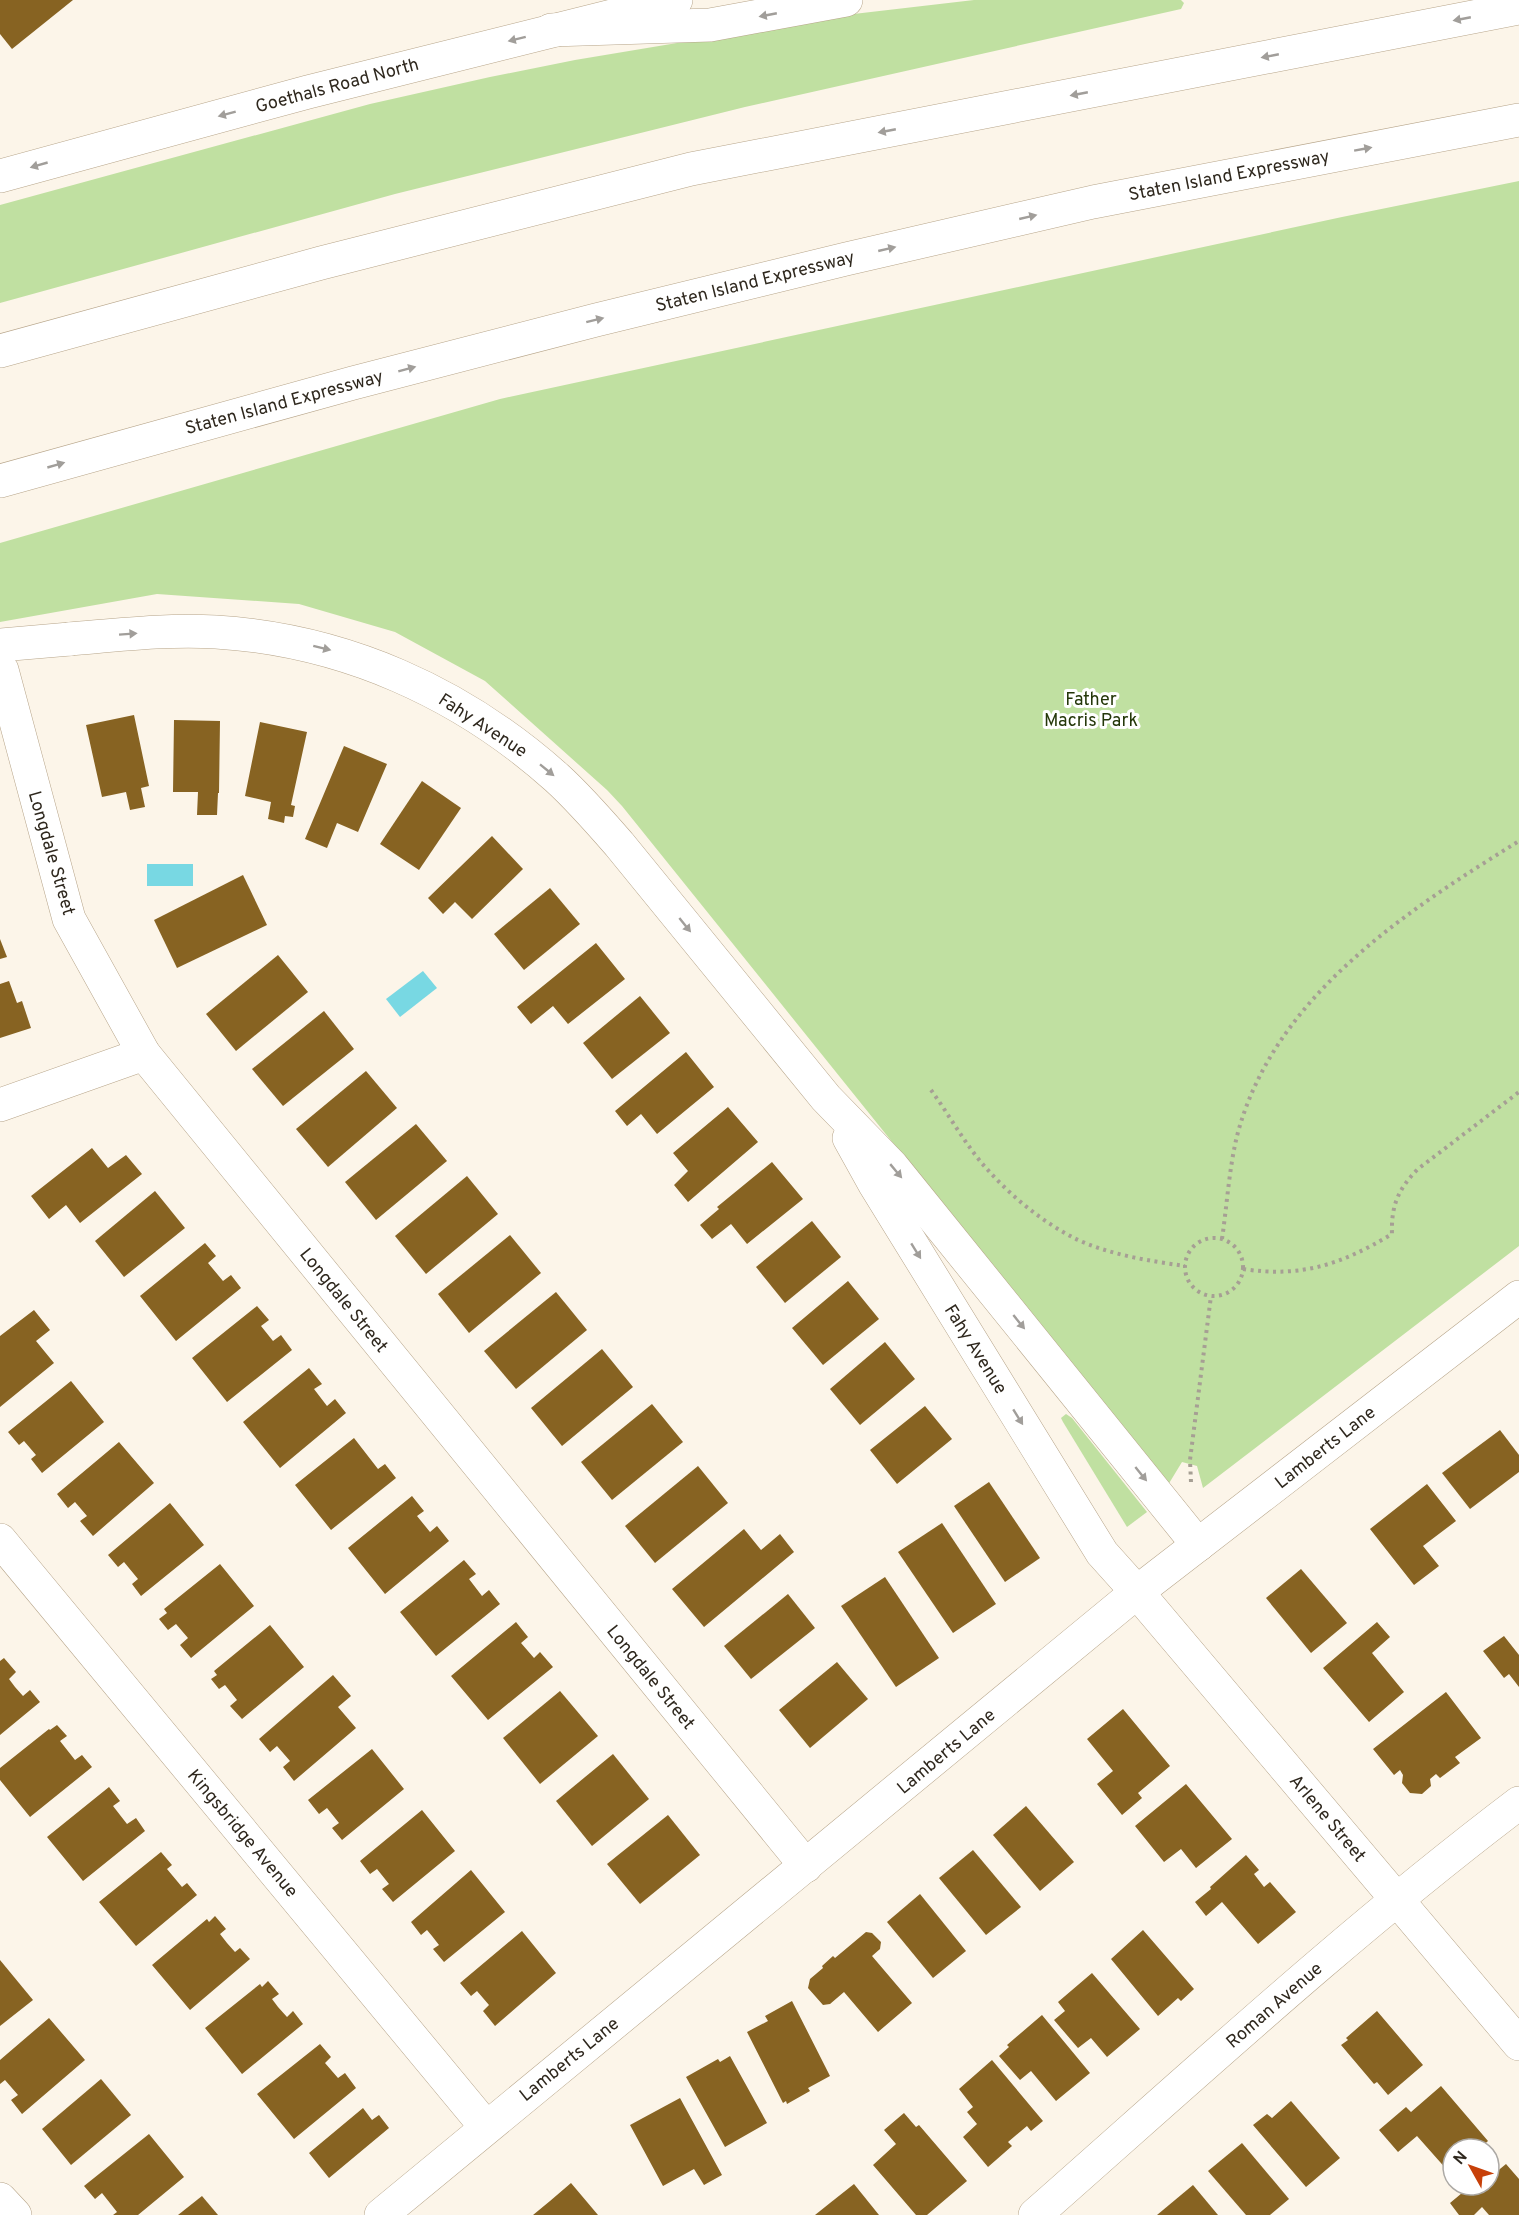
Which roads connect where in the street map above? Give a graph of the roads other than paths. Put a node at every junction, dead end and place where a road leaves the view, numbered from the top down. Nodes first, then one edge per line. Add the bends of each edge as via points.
1 (676, 0) edge
2 (846, 0) edge
3 (1519, 8) edge
4 (551, 30) junction
5 (1519, 120) edge
6 (0, 176) edge
7 (0, 351) edge
8 (0, 481) edge
9 (0, 662) edge
10 (144, 1054) junction
11 (826, 1098) junction
12 (0, 1105) edge
13 (1519, 1297) edge
14 (0, 1540) edge
15 (1198, 1545) junction
16 (1137, 1592) junction
17 (1519, 1803) edge
18 (806, 1866) junction
19 (1397, 1899) junction
20 (1519, 2044) edge
21 (486, 2127) junction
22 (0, 2199) edge
23 (15, 2215) edge
24 (381, 2215) edge
25 (1035, 2215) edge

1 - 4 main road, Goethals Road North
2 -> 4 main road via 710,26
3 -> 7 main road via 690,169 321,263
4 -> 6 main road, Goethals Road North
8 -> 5 main road, Staten Island Expressway via 342,386 846,259 1094,202
9 - 10 main road, Longdale Street via 69,919
9 -> 11 main road, Fahy Avenue via 70,639 216,632 325,649 388,670 456,705 527,753 590,810
10 - 12 main road
10 - 18 main road, Longdale Street
11 -> 15 main road, Fahy Avenue via 892,1166
11 -> 16 main road, Fahy Avenue via 874,1183 1102,1553
13 - 15 main road, Lamberts Lane
14 - 21 main road, Kingsbridge Avenue
15 - 16 main road, Lamberts Lane
16 - 18 main road, Lamberts Lane
16 - 19 main road, Arlene Street
17 - 19 main road, Roman Avenue
18 - 21 main road, Lamberts Lane
19 - 20 main road, Arlene Street
19 - 25 main road, Roman Avenue
21 - 24 main road, Lamberts Lane
22 - 23 main road

